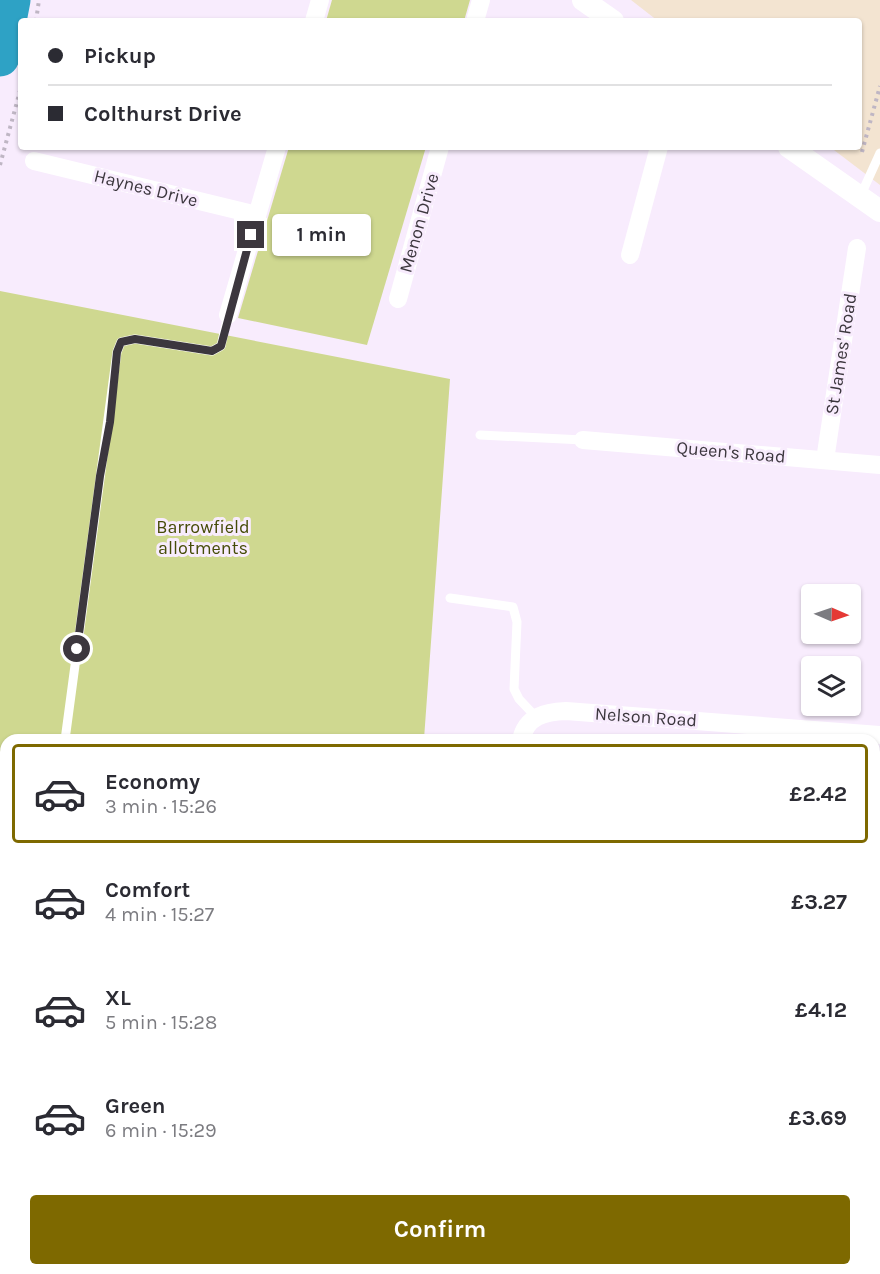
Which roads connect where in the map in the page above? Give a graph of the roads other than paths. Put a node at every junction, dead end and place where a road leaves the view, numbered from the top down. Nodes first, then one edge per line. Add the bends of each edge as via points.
1 (319, 0) edge
2 (481, 0) edge
3 (583, 0) edge
4 (315, 18) edge
5 (477, 18) edge
6 (609, 18) edge
7 (276, 150) edge
8 (439, 150) edge
9 (658, 150) edge
10 (794, 150) edge
11 (880, 153) edge
12 (34, 160) dead end
13 (860, 198) junction
14 (880, 211) edge
15 (257, 215) junction
16 (857, 249) dead end
17 (630, 255) dead end
18 (398, 299) dead end
19 (228, 315) joint
20 (480, 435) dead end
21 (583, 440) joint
22 (825, 460) junction
23 (880, 465) edge
24 (450, 598) dead end
25 (528, 728) edge
26 (66, 734) edge
27 (867, 734) edge

1 - 4 street
2 - 5 street
3 - 6 street
7 - 15 street
8 - 18 street, Menon Drive
9 - 17 street
10 - 13 street
11 - 13 lane
12 - 15 street, Haynes Drive
13 - 14 street
15 - 19 street
16 - 22 street, St James' Road
19 - 26 lane via 221,346 212,351 135,339 121,342 117,352
20 - 21 lane
21 - 22 street, Queen's Road
22 - 23 street, Queen's Road
24 - 25 lane via 513,607 517,622 514,689
25 - 27 street, Nelson Road via 548,711 566,711

